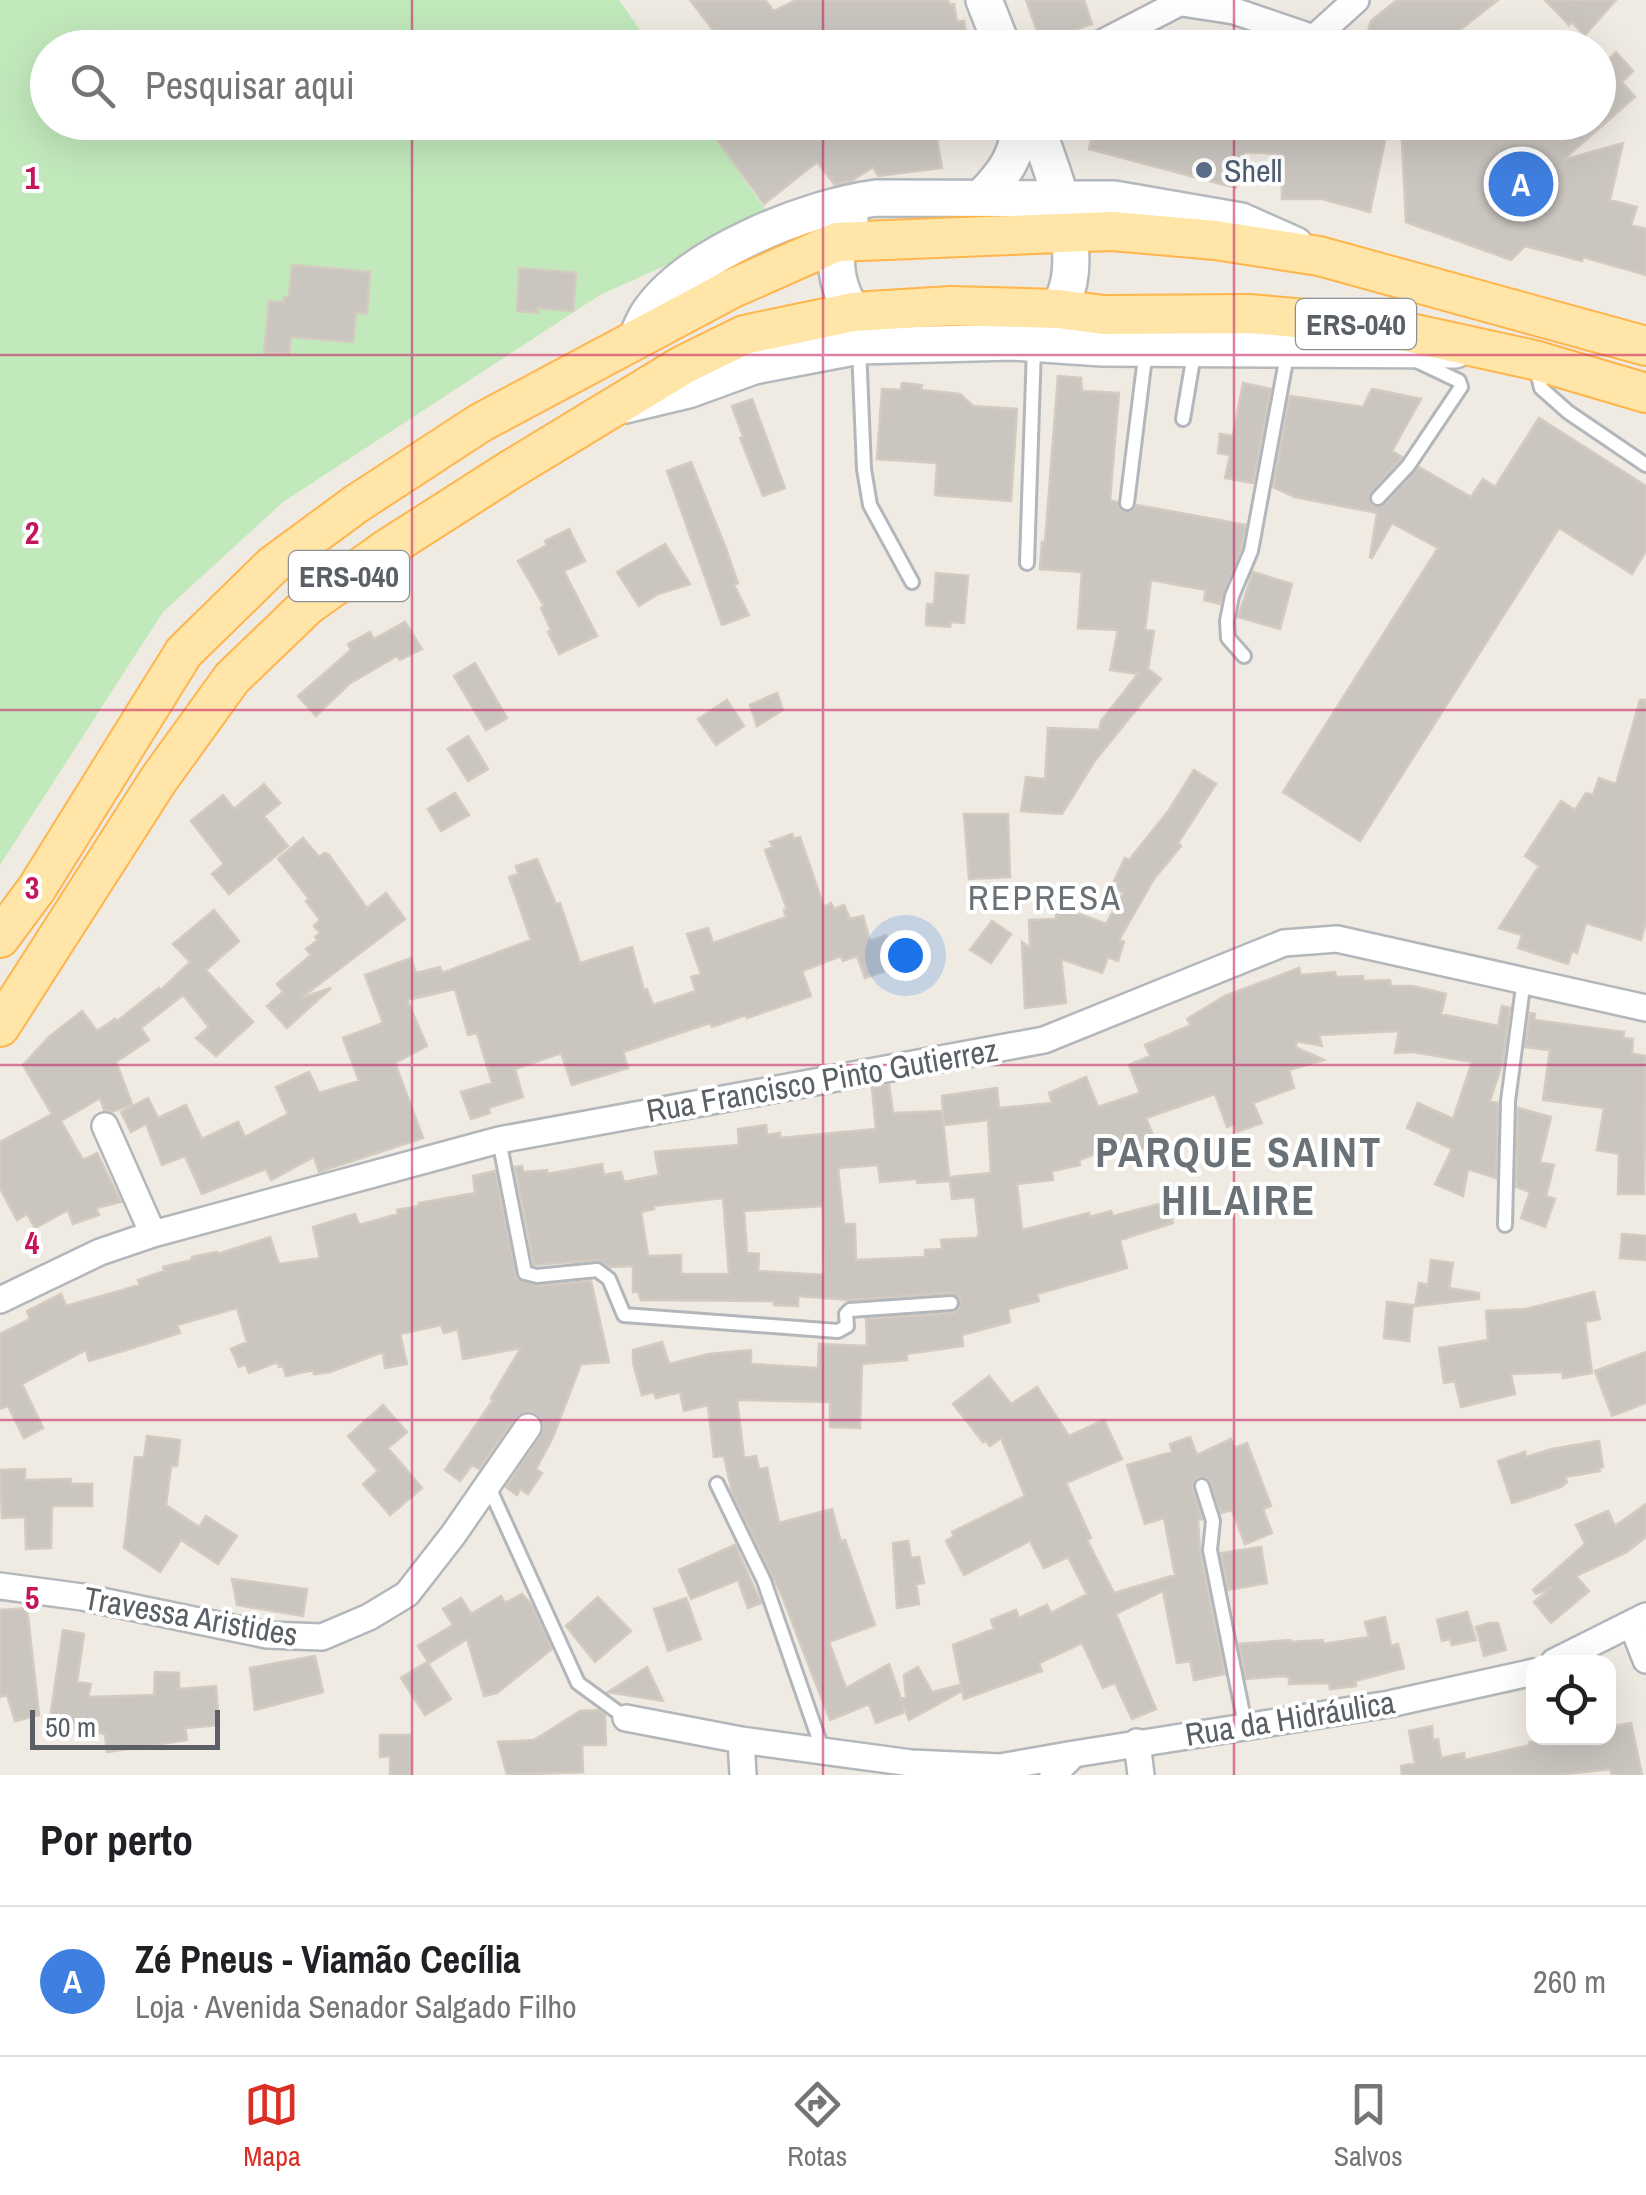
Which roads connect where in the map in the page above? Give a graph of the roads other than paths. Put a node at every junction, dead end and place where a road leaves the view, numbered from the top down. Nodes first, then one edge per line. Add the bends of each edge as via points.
1 (984, 0) edge
2 (1356, 0) edge
3 (1184, 2) edge
4 (995, 30) edge
5 (1128, 30) edge
6 (1290, 30) edge
7 (1323, 30) edge
8 (1019, 140) edge
9 (1041, 140) edge
10 (982, 197) junction
11 (876, 198) junction
12 (1065, 215) junction
13 (837, 242) junction
14 (1496, 304) junction
15 (1058, 308) junction
16 (856, 329) junction
17 (636, 339) junction
18 (1023, 343) junction
19 (1147, 346) junction
20 (1195, 346) junction
21 (1646, 346) edge
22 (1289, 348) junction
23 (1485, 349) junction
24 (1399, 352) junction
25 (1534, 360) junction
26 (1646, 394) edge
27 (1183, 420) dead end
28 (1646, 464) edge
29 (1378, 498) dead end
30 (1127, 503) dead end
31 (1027, 563) dead end
32 (912, 582) dead end
33 (1244, 656) dead end
34 (0, 938) edge
35 (1524, 979) junction
36 (1646, 1008) edge
37 (0, 1027) edge
38 (105, 1126) dead end
39 (499, 1140) junction
40 (1506, 1225) dead end
41 (153, 1234) junction
42 (0, 1300) edge
43 (951, 1303) dead end
44 (528, 1427) dead end
45 (717, 1484) dead end
46 (488, 1485) junction
47 (1202, 1486) dead end
48 (0, 1586) edge
49 (1639, 1620) edge
50 (1568, 1655) edge
51 (1646, 1660) edge
52 (1526, 1674) edge
53 (626, 1718) joint
54 (1246, 1724) junction
55 (741, 1740) junction
56 (1136, 1742) junction
57 (823, 1751) junction
58 (1074, 1754) junction
59 (744, 1775) edge
60 (1053, 1775) edge
61 (1141, 1775) edge

1 - 4 main road
2 - 7 street
3 - 5 street
3 - 6 street
8 - 10 main road via 1012,163
9 - 12 main road
10 - 11 main road
10 - 12 main road
11 - 13 main road via 849,220
11 - 17 main road via 819,209 715,256 669,290
12 - 13 main road, ERS-040
12 - 14 main road, ERS-040 via 1112,232 1319,256
12 - 15 main road via 1069,282
13 - 16 main road via 838,274
13 - 17 main road, ERS-040
14 - 21 main road, ERS-040
14 - 23 street
15 - 16 main road, ERS-040 via 951,306
15 - 18 main road
15 - 23 main road, ERS-040 via 1374,325
16 - 18 main road via 863,324 896,343
16 - 32 lane via 870,505
16 - 37 main road, ERS-040 via 744,335 510,470 308,606 232,678
17 - 34 main road, ERS-040 via 480,422 273,565 184,652
18 - 19 main road
18 - 31 lane
19 - 20 main road
19 - 30 lane
20 - 22 main road
20 - 27 lane
22 - 24 main road
22 - 33 lane via 1251,552 1226,621 1228,638
23 - 24 main road
23 - 25 main road, ERS-040
24 - 29 lane via 1461,387
25 - 26 main road, ERS-040
25 - 28 lane via 1540,388
35 - 36 street, Rua Francisco Pinto Gutierrez
35 - 39 street, Rua Francisco Pinto Gutierrez via 1336,940 1284,943 1044,1040
35 - 40 lane via 1508,1102
38 - 41 street
39 - 41 street, Rua Francisco Pinto Gutierrez
39 - 43 lane via 525,1274 597,1270 609,1279 624,1315 838,1331 850,1310
41 - 42 street, Rua Francisco Pinto Gutierrez
44 - 46 street, Travessa Aristides
45 - 57 lane via 764,1582
46 - 48 street, Travessa Aristides via 406,1594 322,1637 267,1635
46 - 53 lane via 578,1683
47 - 54 lane via 1214,1521 1210,1550
49 - 50 street
49 - 51 street
52 - 54 street, Rua da Hidráulica via 1390,1704
53 - 55 street, Rua da Hidráulica
54 - 56 street, Rua da Hidráulica
55 - 57 street, Rua da Hidráulica
55 - 59 street
56 - 58 street, Rua da Hidráulica
56 - 61 street
57 - 58 street, Rua da Hidráulica via 1000,1767
58 - 60 street

